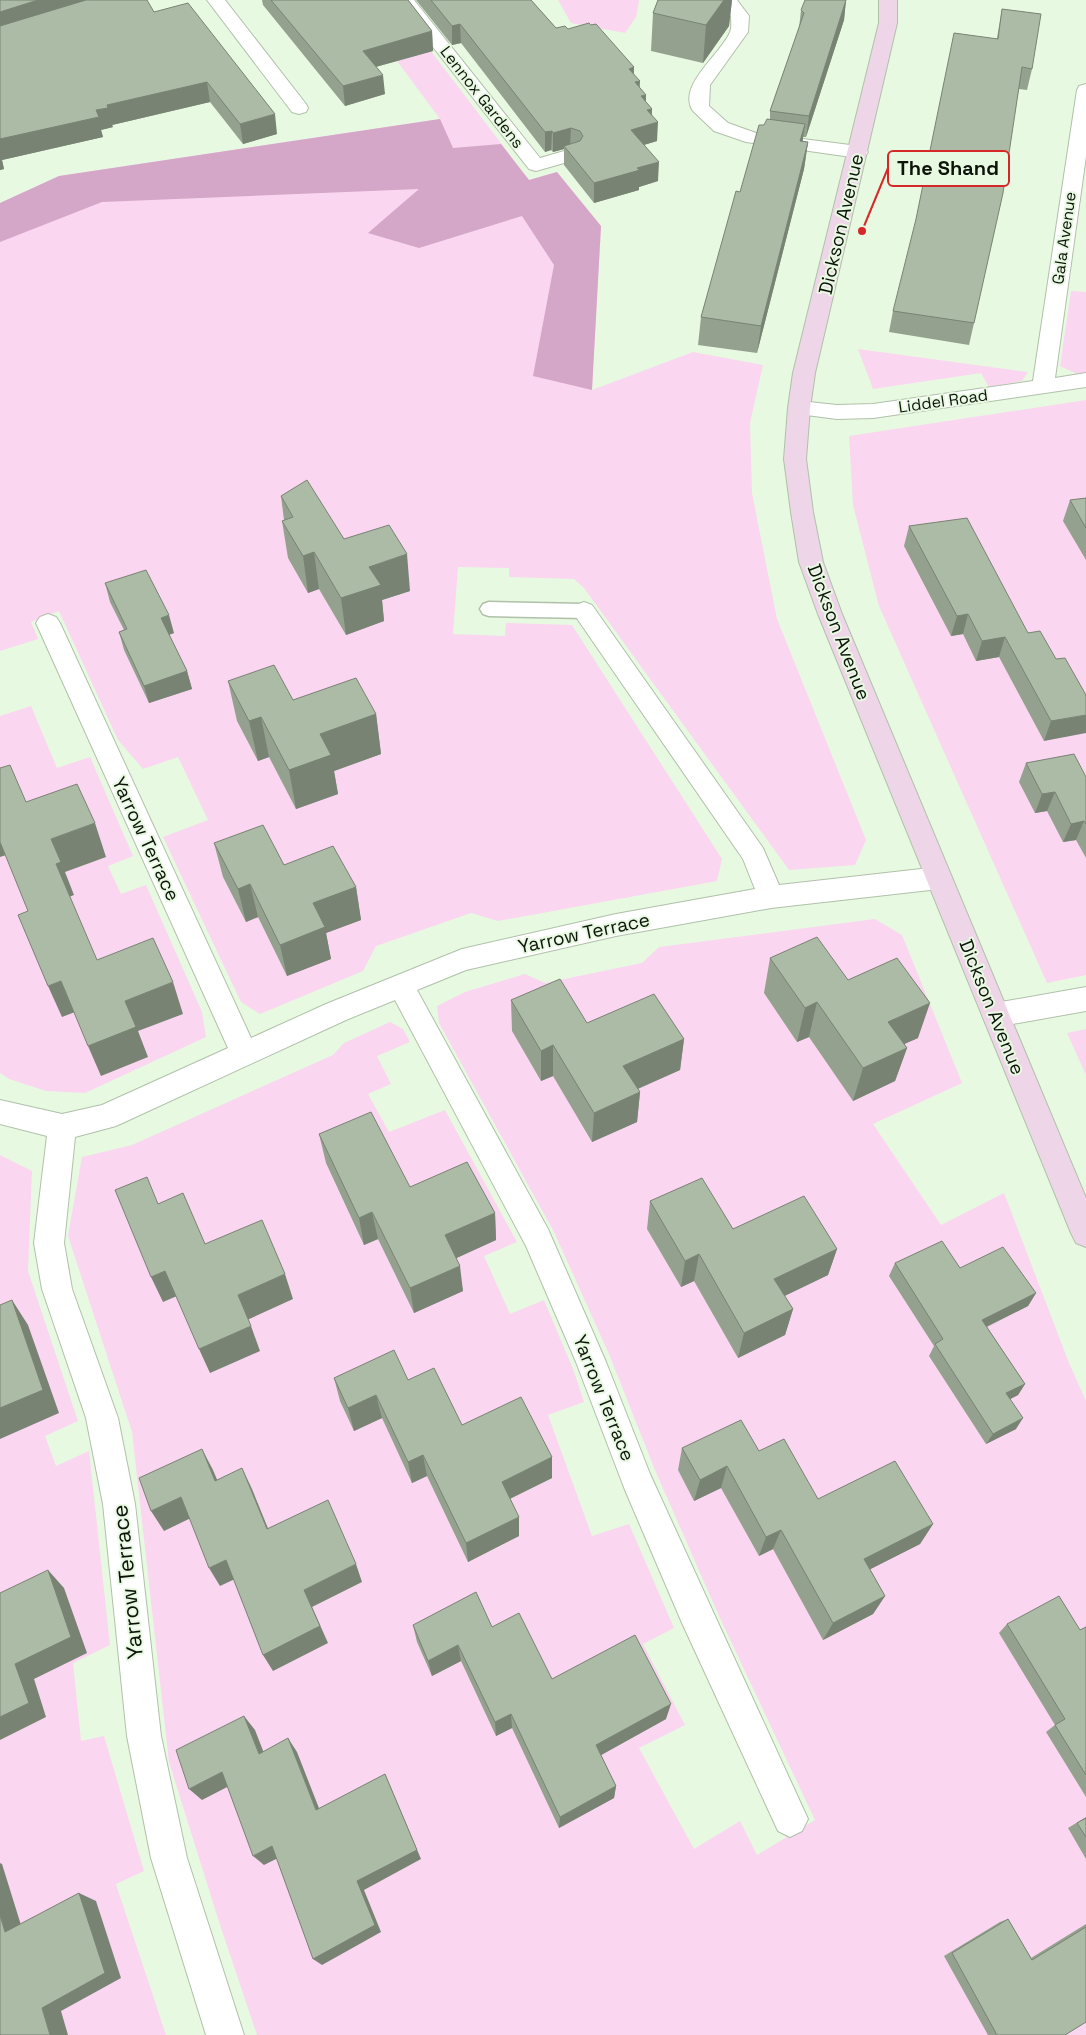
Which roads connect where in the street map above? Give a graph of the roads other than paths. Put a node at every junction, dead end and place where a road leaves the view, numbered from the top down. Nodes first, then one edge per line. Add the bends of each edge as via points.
1 (216, 0) edge
2 (405, 0) edge
3 (728, 0) edge
4 (888, 0) edge
5 (1086, 90) edge
6 (299, 108) dead end
7 (858, 152) junction
8 (571, 155) edge
9 (1086, 380) edge
10 (1043, 387) junction
11 (799, 408) junction
12 (489, 609) dead end
13 (584, 611) joint
14 (48, 623) dead end
15 (938, 878) junction
16 (771, 897) junction
17 (400, 986) junction
18 (1086, 999) edge
19 (996, 1015) junction
20 (245, 1054) junction
21 (0, 1112) edge
22 (62, 1127) junction
23 (1086, 1233) edge
24 (790, 1819) dead end
25 (224, 2035) edge

1 - 6 street
2 - 8 street, Lennox Gardens via 536,165
3 - 7 street via 740,16 739,32 701,85 700,107 721,127 753,138
4 - 7 street, Dickson Avenue via 888,23
5 - 10 street, Gala Avenue
7 - 11 street, Dickson Avenue via 804,373
9 - 10 street, Liddel Road
10 - 11 street, Liddel Road via 873,411
11 - 15 street, Dickson Avenue via 796,459 811,562
12 - 13 lane
13 - 16 street via 754,855
14 - 20 street, Yarrow Terrace
15 - 16 street, Yarrow Terrace
15 - 19 street, Dickson Avenue
16 - 17 street, Yarrow Terrace via 510,948 462,960
17 - 20 street, Yarrow Terrace
17 - 24 street, Yarrow Terrace via 538,1239 591,1362 636,1479
18 - 19 street
19 - 23 street, Dickson Avenue
20 - 22 street, Yarrow Terrace via 106,1117
21 - 22 street, Yarrow Terrace
22 - 25 street, Yarrow Terrace via 49,1244 57,1289 102,1418 119,1504 150,1771 169,1858

